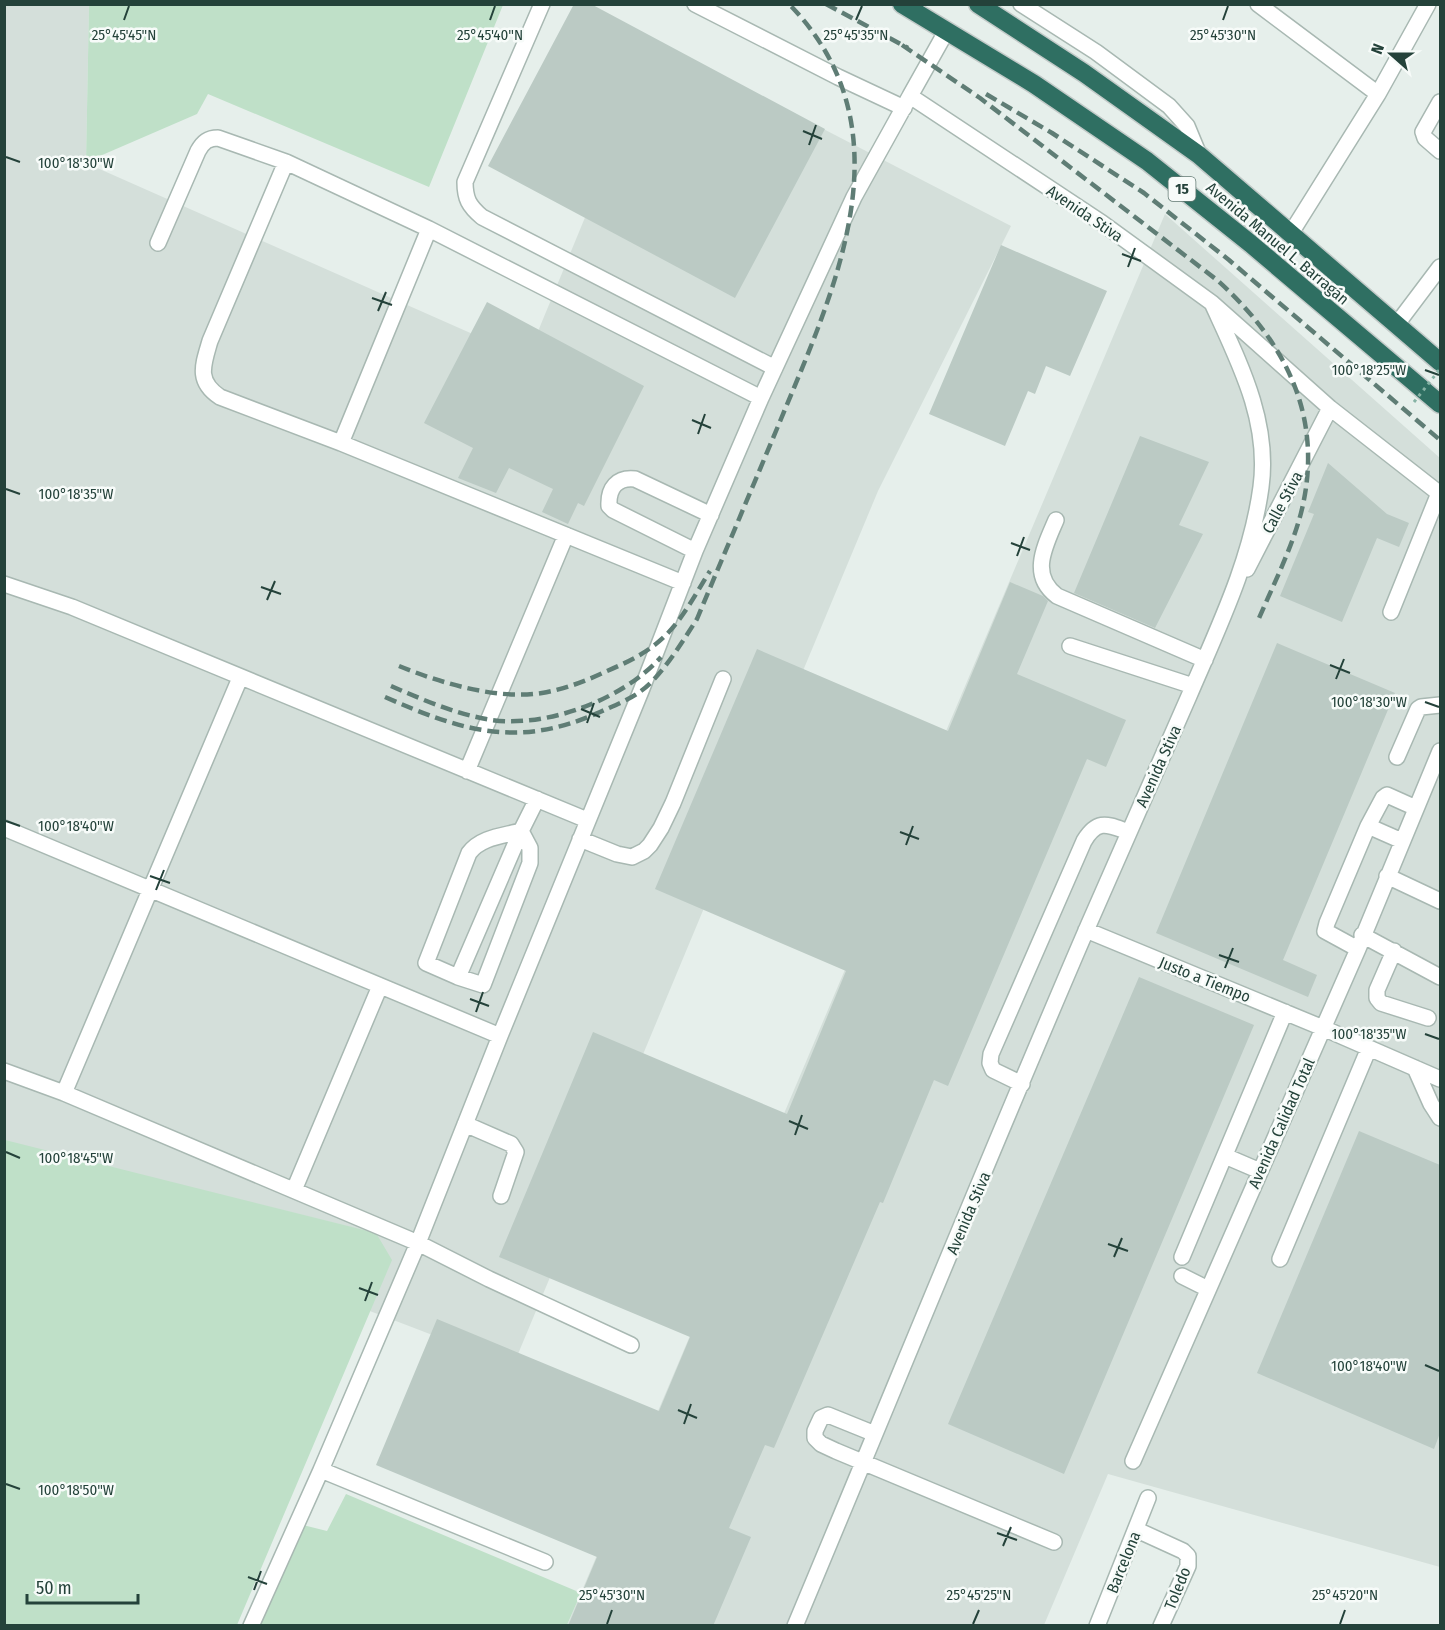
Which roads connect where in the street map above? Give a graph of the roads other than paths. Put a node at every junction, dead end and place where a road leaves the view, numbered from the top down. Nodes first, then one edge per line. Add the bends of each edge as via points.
1 (542, 4) edge
2 (695, 4) edge
3 (903, 4) edge
4 (978, 4) edge
5 (1021, 4) edge
6 (1258, 4) edge
7 (1422, 7) edge
8 (947, 30) junction
9 (1378, 94) junction
10 (907, 102) junction
11 (1440, 102) edge
12 (1440, 151) edge
13 (1199, 155) junction
14 (286, 162) junction
15 (429, 229) junction
16 (1291, 233) junction
17 (158, 243) dead end
18 (1440, 267) edge
19 (1212, 303) junction
20 (1397, 324) junction
21 (1440, 362) edge
22 (775, 368) junction
23 (761, 398) junction
24 (1440, 404) edge
25 (1330, 408) junction
26 (341, 443) junction
27 (1440, 493) edge
28 (711, 515) junction
29 (1056, 520) dead end
30 (566, 535) junction
31 (695, 551) junction
32 (683, 583) junction
33 (4, 584) edge
34 (1233, 596) junction
35 (1391, 612) dead end
36 (1070, 646) dead end
37 (1205, 660) junction
38 (240, 678) junction
39 (723, 679) dead end
40 (1193, 686) junction
41 (1440, 705) edge
42 (1440, 751) edge
43 (1397, 757) dead end
44 (467, 771) junction
45 (537, 800) junction
46 (1416, 808) junction
47 (587, 820) junction
48 (1368, 826) junction
49 (4, 828) edge
50 (521, 831) junction
51 (1129, 832) junction
52 (580, 839) junction
53 (1402, 841) junction
54 (1387, 876) junction
55 (150, 890) junction
56 (1440, 901) edge
57 (1086, 930) junction
58 (1360, 942) junction
59 (1394, 951) junction
60 (458, 977) junction
61 (1440, 977) edge
62 (380, 986) junction
63 (1285, 1012) junction
64 (1428, 1018) dead end
65 (1323, 1028) junction
66 (500, 1036) junction
67 (1369, 1048) junction
68 (1415, 1068) junction
69 (4, 1071) edge
70 (1440, 1079) edge
71 (1022, 1084) junction
72 (64, 1093) junction
73 (1440, 1118) edge
74 (465, 1124) junction
75 (1225, 1156) junction
76 (1260, 1171) junction
77 (294, 1190) junction
78 (501, 1196) dead end
79 (418, 1243) junction
80 (1182, 1257) dead end
81 (1280, 1259) dead end
82 (1182, 1276) dead end
83 (1208, 1289) junction
84 (631, 1345) dead end
85 (875, 1434) junction
86 (1133, 1461) dead end
87 (863, 1464) junction
88 (321, 1470) junction
89 (1148, 1498) dead end
90 (1137, 1530) junction
91 (1054, 1542) dead end
92 (545, 1563) dead end
93 (251, 1626) edge
94 (795, 1626) edge
95 (1097, 1626) edge
96 (1161, 1626) edge

1 - 22 street via 465,182 470,207 482,217
2 - 10 street, Avenida Stiva via 838,77
3 - 8 highway, Avenida Manuel L. Barragán / 15
4 - 13 highway, Avenida Manuel L. Barragán / 15
5 - 13 street via 1096,52 1169,106 1187,126
6 - 9 street
7 - 9 street
8 - 10 street
8 - 24 highway, Avenida Manuel L. Barragán / 15 via 1147,161
9 - 16 street
10 - 19 street, Avenida Stiva via 1102,223
10 - 22 street via 854,197
11 - 12 street via 1423,132
13 - 16 highway, Avenida Manuel L. Barragán / 15
14 - 15 street
14 - 17 street via 210,138 198,151
14 - 26 street via 210,341 203,373 206,384 220,397
15 - 23 street
15 - 26 street
16 - 20 highway, Avenida Manuel L. Barragán / 15
18 - 20 street
19 - 25 street
19 - 34 street, Avenida Stiva via 1255,404 1263,445 1256,517
20 - 21 highway, Avenida Manuel L. Barragán / 15
22 - 23 street
23 - 28 street
25 - 27 street
25 - 34 street, Calle Stiva
26 - 30 street
27 - 35 street
28 - 31 street
28 - 31 street via 635,479 616,482 611,491 609,506 613,510
29 - 37 street via 1041,564 1048,590
30 - 32 street
30 - 44 street
31 - 32 street
32 - 47 street
33 - 38 street via 72,607
34 - 37 street, Avenida Stiva
36 - 40 street
37 - 40 street, Avenida Stiva
38 - 44 street
38 - 55 street
39 - 52 street via 673,803 650,845 632,857
40 - 51 street, Avenida Stiva
41 - 43 street via 1418,710
42 - 46 street, Avenida Calidad Total
44 - 45 street
45 - 47 street
45 - 50 street
46 - 48 street via 1387,795
46 - 53 street, Avenida Calidad Total
47 - 52 street
48 - 53 street
48 - 58 street via 1325,932
49 - 55 street
50 - 60 street
50 - 60 street via 530,848 530,862 483,985
50 - 60 street via 483,841 469,853 426,963
51 - 57 street, Avenida Stiva
51 - 71 street via 1102,824 1084,840 991,1054 993,1070
52 - 66 street
53 - 54 street, Avenida Calidad Total
54 - 56 street
54 - 58 street, Avenida Calidad Total
55 - 62 street
55 - 72 street
57 - 63 street, Justo a Tiempo
57 - 71 street, Avenida Stiva
58 - 59 street
58 - 65 street, Avenida Calidad Total
59 - 61 street
59 - 64 street via 1377,998 1381,1003
62 - 66 street
62 - 77 street
63 - 65 street, Justo a Tiempo
63 - 75 street
65 - 67 street, Justo a Tiempo
65 - 76 street, Avenida Calidad Total
66 - 74 street
67 - 68 street, Justo a Tiempo
67 - 81 street
68 - 70 street, Justo a Tiempo
68 - 73 street
69 - 72 street
71 - 85 street, Avenida Stiva
72 - 77 street
74 - 78 street via 511,1144 516,1152
74 - 79 street
75 - 76 street
75 - 80 street
76 - 83 street, Avenida Calidad Total
77 - 79 street
79 - 84 street
79 - 88 street
82 - 83 street
83 - 86 street, Avenida Calidad Total
85 - 87 street, Avenida Stiva
85 - 87 street via 828,1415 821,1418 815,1431 821,1444
87 - 91 street
87 - 94 street, Avenida Stiva
88 - 92 street
88 - 93 street
89 - 90 street, Barcelona
90 - 95 street, Barcelona
90 - 96 street, Toledo via 1188,1556 1188,1566

